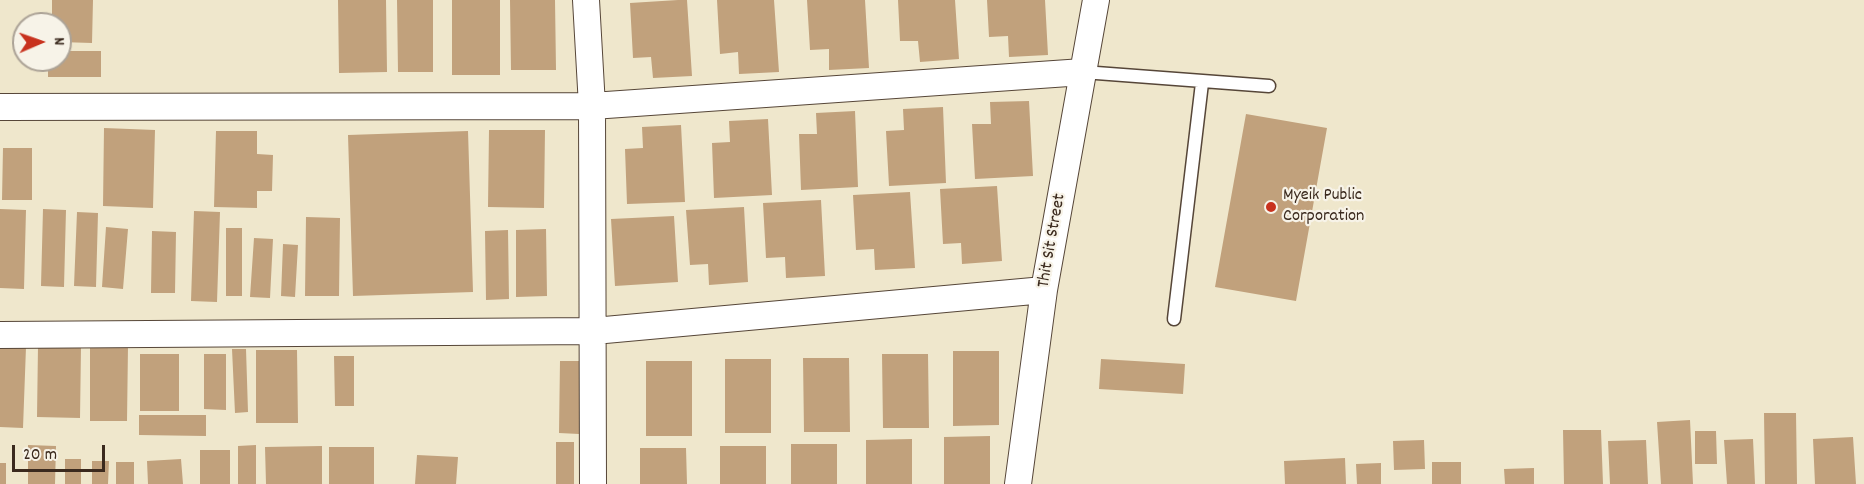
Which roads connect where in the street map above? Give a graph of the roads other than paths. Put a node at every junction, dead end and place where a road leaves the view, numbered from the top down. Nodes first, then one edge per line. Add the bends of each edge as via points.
1 (586, 0) edge
2 (1096, 0) edge
3 (1083, 72) junction
4 (1202, 82) junction
5 (1269, 86) dead end
6 (592, 106) junction
7 (0, 107) edge
8 (1044, 290) junction
9 (1174, 319) dead end
10 (594, 330) junction
11 (0, 335) edge
12 (593, 484) edge
13 (1018, 484) edge

1 - 6 street
2 - 3 street, Thit Sit Street
3 - 4 lane
3 - 6 street
3 - 8 street, Thit Sit Street
4 - 5 lane
4 - 9 lane
6 - 7 street
6 - 10 street
8 - 10 street
8 - 13 street, Thit Sit Street
10 - 11 street
10 - 12 street

